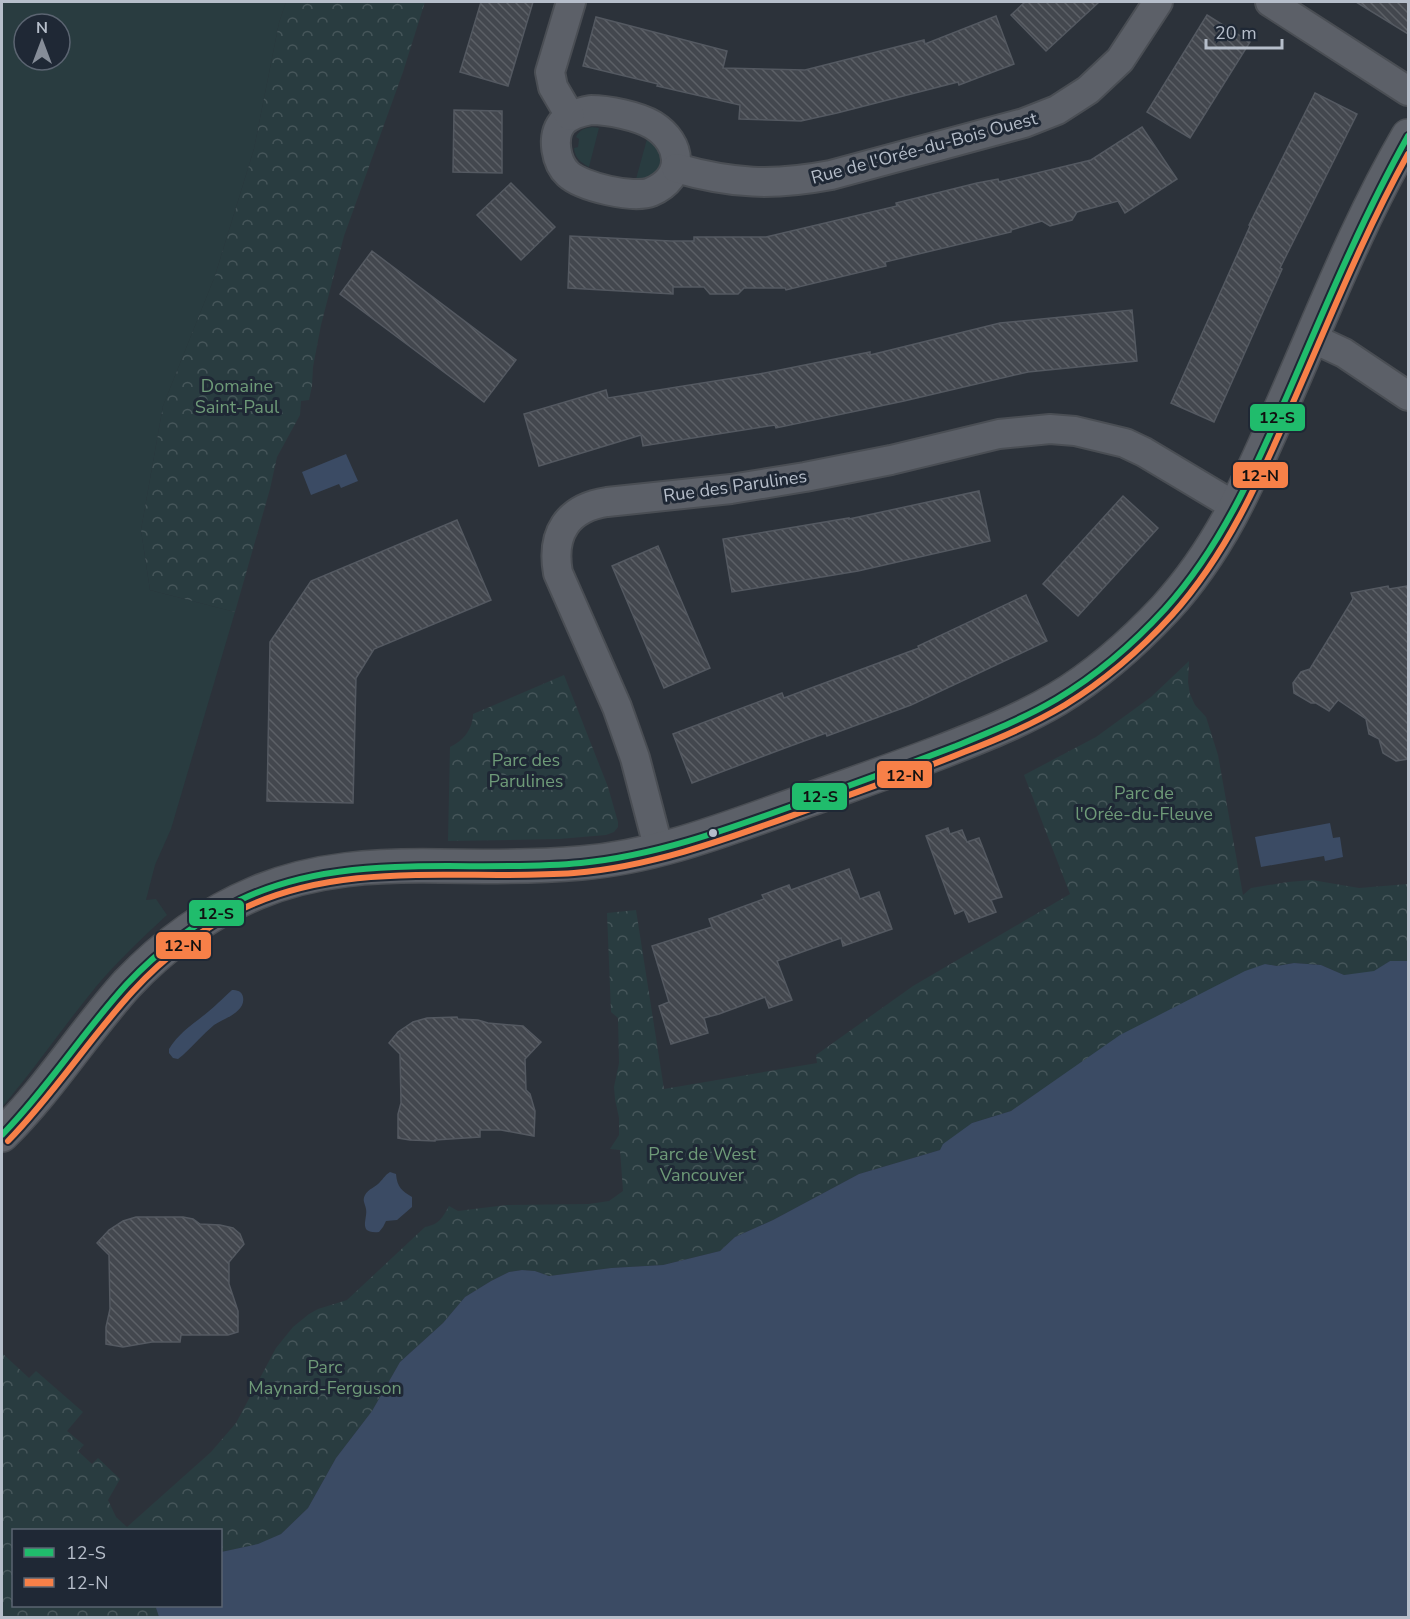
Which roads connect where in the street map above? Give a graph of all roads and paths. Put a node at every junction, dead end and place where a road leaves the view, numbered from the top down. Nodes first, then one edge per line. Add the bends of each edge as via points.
1 (571, 2) edge
2 (1158, 2) edge
3 (1270, 2) edge
4 (1408, 91) edge
5 (570, 116) junction
6 (1408, 136) edge
7 (676, 168) junction
8 (1312, 338) junction
9 (1408, 396) edge
10 (1236, 507) junction
11 (659, 850) junction
12 (2, 1135) edge

1 - 5 street via 550,72 553,87
2 - 7 street, Rue de l'Orée-du-Bois Ouest via 1120,60 1104,76 1057,110 1024,123 801,181 749,182
3 - 4 street
5 - 7 street via 599,110 651,123 672,143
5 - 7 street via 562,123 556,146 562,166 578,180 625,195 639,195 660,188
6 - 8 street via 1361,226
8 - 9 street via 1344,353
8 - 10 street
10 - 11 street via 1212,549 1162,612 1125,648 1056,700 1001,728 898,768
10 - 11 street, Rue des Parulines via 1125,443 1050,429 999,434 805,477 583,508 558,538 558,573 617,707
11 - 12 street via 566,864 354,868 322,872 255,893 201,922 151,960

